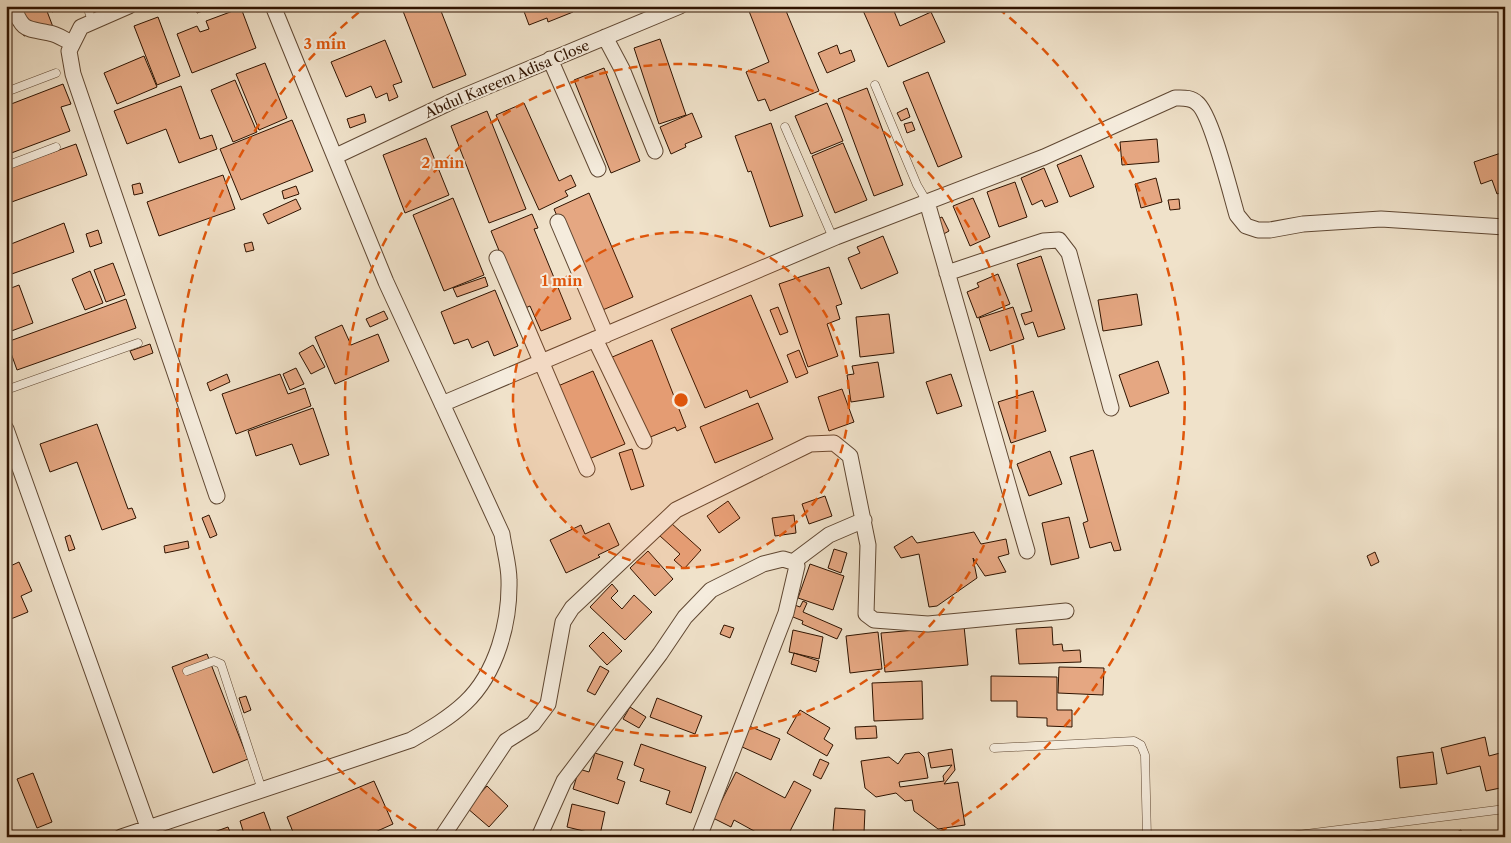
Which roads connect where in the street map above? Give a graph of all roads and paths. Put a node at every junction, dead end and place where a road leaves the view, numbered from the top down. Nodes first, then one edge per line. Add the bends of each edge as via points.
1 (13, 6) edge
2 (129, 6) edge
3 (273, 6) edge
4 (680, 6) edge
5 (90, 13) edge
6 (605, 37) junction
7 (72, 43) junction
8 (550, 60) junction
9 (56, 73) dead end
10 (875, 86) dead end
11 (6, 92) edge
12 (786, 127) dead end
13 (56, 147) dead end
14 (655, 151) dead end
15 (336, 156) junction
16 (6, 166) edge
17 (598, 169) dead end
18 (927, 202) junction
19 (558, 222) dead end
20 (1505, 227) edge
21 (833, 238) junction
22 (497, 258) dead end
23 (947, 273) junction
24 (600, 337) junction
25 (138, 343) dead end
26 (542, 362) junction
27 (6, 390) edge
28 (442, 404) junction
29 (1111, 408) dead end
30 (6, 429) edge
31 (644, 441) dead end
32 (587, 469) dead end
33 (217, 496) dead end
34 (864, 520) junction
35 (1027, 551) dead end
36 (793, 562) junction
37 (1066, 611) dead end
38 (187, 671) dead end
39 (994, 748) dead end
40 (262, 790) junction
41 (1505, 809) edge
42 (148, 827) junction
43 (704, 835) edge
44 (128, 836) edge
45 (442, 837) edge
46 (539, 837) edge
47 (1147, 837) edge
48 (1282, 837) edge

1 - 7 street via 20,22 29,31 51,33
2 - 5 street
3 - 15 street
4 - 6 street, Abdul Kareem Adisa Close
5 - 7 street
6 - 8 street, Abdul Kareem Adisa Close
6 - 14 street via 622,69
7 - 33 street via 68,51 73,74
8 - 15 street, Abdul Kareem Adisa Close
8 - 17 street
9 - 11 lane
10 - 18 lane
12 - 21 lane
13 - 16 lane
15 - 28 street via 386,282
18 - 20 street via 1044,157 1175,98 1187,98 1199,103 1211,130 1237,215 1246,226 1270,230 1303,224 1381,219
18 - 21 street
18 - 23 street
19 - 24 street
21 - 24 street
22 - 26 street
23 - 29 street via 1044,240 1059,240 1069,253
23 - 35 street
24 - 26 street
24 - 31 street
25 - 27 lane
26 - 28 street
26 - 32 street
28 - 40 street via 502,534 509,578 508,610 487,674 466,702 411,740
30 - 42 street
34 - 36 street via 829,535
34 - 37 street via 868,545 866,614 874,620 928,624
34 - 45 street via 850,456 834,443 810,444 676,510 572,608 564,622 548,704 533,724 506,741
36 - 43 street via 796,566 786,613
36 - 46 street via 783,558 737,576 711,590 685,618 564,782
38 - 40 lane via 214,661 221,664
39 - 47 lane via 1134,741 1141,745 1145,756
40 - 42 street
41 - 48 lane
42 - 44 street

